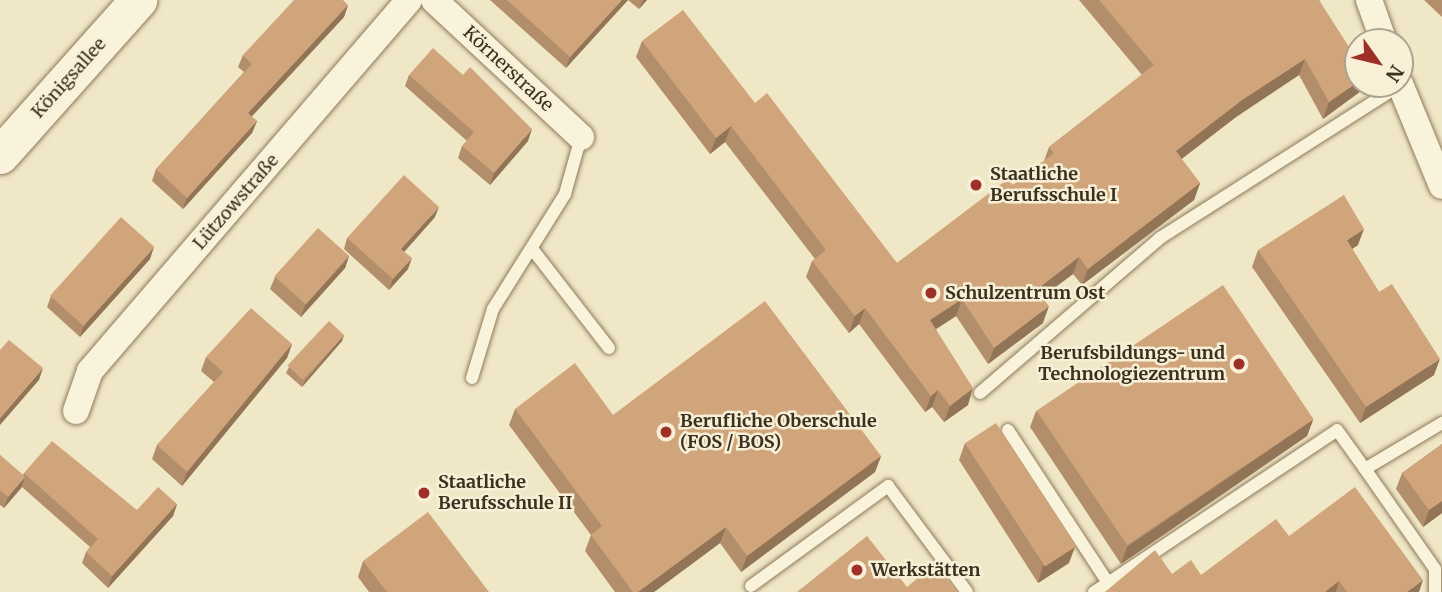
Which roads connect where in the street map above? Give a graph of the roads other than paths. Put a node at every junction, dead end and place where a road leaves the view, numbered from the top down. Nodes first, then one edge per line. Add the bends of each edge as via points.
1 (138, 0) edge
2 (409, 0) edge
3 (434, 0) edge
4 (1369, 0) edge
5 (1379, 28) edge
6 (1378, 98) edge
7 (1406, 98) edge
8 (581, 137) joint
9 (0, 155) edge
10 (1442, 186) edge
11 (533, 250) junction
12 (609, 348) dead end
13 (472, 378) dead end
14 (980, 393) dead end
15 (76, 411) dead end
16 (1442, 423) edge
17 (1008, 430) dead end
18 (1365, 469) junction
19 (1108, 583) junction
20 (751, 586) dead end
21 (967, 592) edge
22 (1094, 592) edge
23 (1435, 592) edge

1 - 9 main road, Königsallee
2 - 15 street, Lützowstraße via 90,371
3 - 8 street, Körnerstraße
4 - 5 street
6 - 14 lane via 1160,238
7 - 10 street
8 - 11 lane via 565,194
11 - 12 lane
11 - 13 lane via 493,309
16 - 18 lane
17 - 19 lane
18 - 19 lane via 1337,430
18 - 23 lane via 1435,569
19 - 22 lane
20 - 21 lane via 888,486

